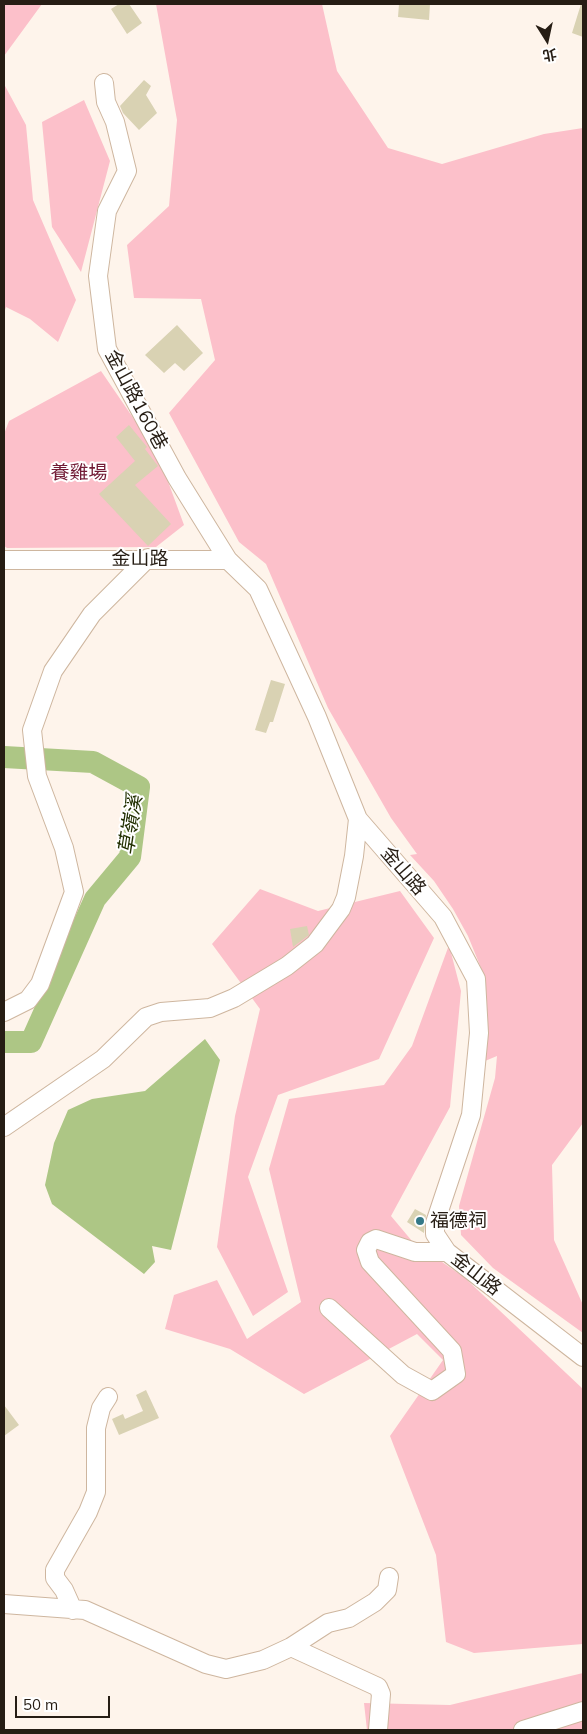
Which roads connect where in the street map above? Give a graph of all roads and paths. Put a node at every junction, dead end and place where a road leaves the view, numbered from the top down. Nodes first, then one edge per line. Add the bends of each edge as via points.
1 (104, 83) dead end
2 (148, 558) junction
3 (4, 560) edge
4 (228, 560) junction
5 (358, 819) junction
6 (4, 1012) edge
7 (4, 1127) edge
8 (447, 1252) junction
9 (329, 1308) dead end
10 (583, 1357) edge
11 (108, 1397) dead end
12 (389, 1577) dead end
13 (4, 1604) edge
14 (34, 1608) junction
15 (73, 1610) junction
16 (4, 1611) edge
17 (291, 1646) junction
18 (583, 1711) edge
19 (378, 1730) edge
20 (523, 1730) edge

1 - 4 street, 金山路160巷 via 106,102 127,171 106,211 98,276 107,349 177,478
2 - 3 street, 金山路
2 - 4 street, 金山路
2 - 6 street via 92,614 53,671 32,730 37,776 64,848 74,892 40,984 28,1000
4 - 5 street, 金山路 via 258,589 317,717
5 - 7 street via 346,897 315,944 287,966 234,998 210,1008 161,1012 146,1017 103,1059
5 - 8 street, 金山路 via 443,917 476,979 479,1033 471,1115 435,1223 434,1234
8 - 9 street via 416,1252 376,1238 366,1250 370,1262 452,1351 456,1374 432,1391 403,1375
8 - 10 street, 金山路
11 - 15 street via 101,1408 96,1428 96,1492 55,1570 54,1578
12 - 17 street via 387,1590 375,1602 350,1618 328,1623
13 - 14 street
14 - 15 street
14 - 16 street
15 - 17 street via 85,1610 206,1664 226,1668 263,1660
17 - 19 street via 378,1687 381,1694
18 - 20 street

